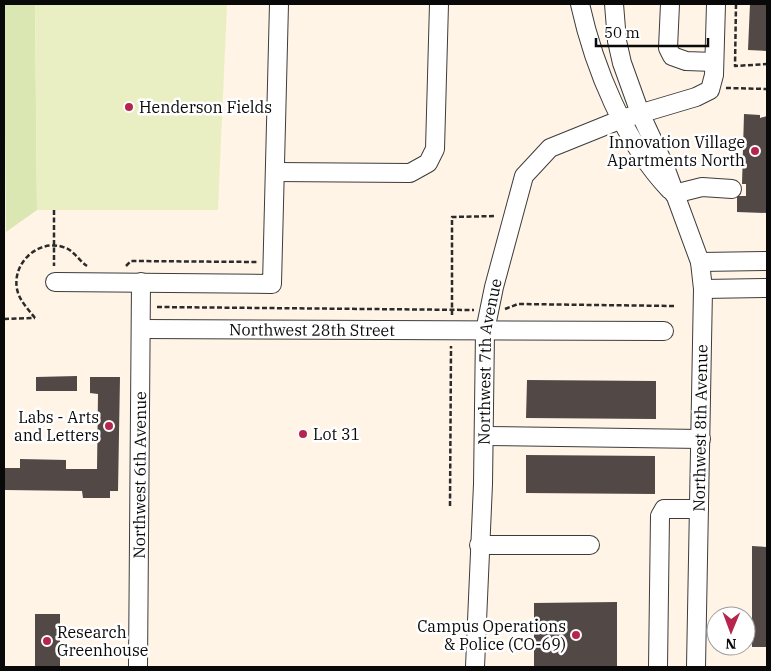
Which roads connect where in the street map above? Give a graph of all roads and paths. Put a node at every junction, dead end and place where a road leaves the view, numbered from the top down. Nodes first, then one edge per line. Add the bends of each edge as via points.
1 (279, 4) edge
2 (439, 4) edge
3 (580, 4) edge
4 (614, 4) edge
5 (670, 4) edge
6 (716, 4) edge
7 (736, 4) edge
8 (714, 62) junction
9 (767, 64) edge
10 (723, 88) dead end
11 (767, 89) edge
12 (640, 113) junction
13 (622, 119) junction
14 (275, 172) junction
15 (732, 189) dead end
16 (674, 194) junction
17 (54, 210) dead end
18 (767, 261) edge
19 (262, 262) dead end
20 (700, 262) junction
21 (124, 272) dead end
22 (55, 282) joint
23 (141, 282) junction
24 (767, 288) edge
25 (703, 289) junction
26 (674, 306) dead end
27 (141, 307) junction
28 (488, 310) junction
29 (35, 318) dead end
30 (4, 319) edge
31 (141, 329) junction
32 (485, 331) junction
33 (664, 331) dead end
34 (484, 436) junction
35 (701, 439) junction
36 (699, 509) junction
37 (479, 545) junction
38 (590, 545) dead end
39 (138, 667) edge
40 (474, 667) edge
41 (658, 667) edge
42 (696, 667) edge

1 - 14 street
2 - 14 street via 435,149 428,163 410,173
3 - 13 street, Northwest 8th Avenue via 596,63
4 - 12 street, Northwest 8th Avenue via 619,50
5 - 8 street via 668,48 672,56 686,61
6 - 8 street
7 - 9 path via 734,66
8 - 12 street, Northwest 7th Avenue via 710,90
10 - 11 path
12 - 13 street, Northwest 7th Avenue
12 - 16 street, Northwest 8th Avenue via 666,167
13 - 16 street, Northwest 8th Avenue via 651,171
13 - 28 street, Northwest 7th Avenue via 550,148 524,176
14 - 23 street via 272,284
15 - 16 street via 702,187
16 - 20 street, Northwest 8th Avenue
17 - 22 path
18 - 20 street
19 - 21 path via 131,261
20 - 25 street, Northwest 8th Avenue
22 - 23 street
23 - 27 street, Northwest 6th Avenue
24 - 25 street
25 - 35 street, Northwest 8th Avenue
26 - 28 path via 518,304
27 - 28 path
27 - 31 street, Northwest 6th Avenue
28 - 32 street, Northwest 7th Avenue
29 - 30 path
31 - 32 street, Northwest 28th Street
31 - 39 street, Northwest 6th Avenue
32 - 33 street, Northwest 28th Street
32 - 34 street, Northwest 7th Avenue
34 - 35 street
34 - 37 street, Northwest 7th Avenue
35 - 36 street, Northwest 8th Avenue
36 - 41 street via 664,509 660,516
36 - 42 street, Northwest 8th Avenue
37 - 38 street
37 - 40 street, Northwest 7th Avenue

